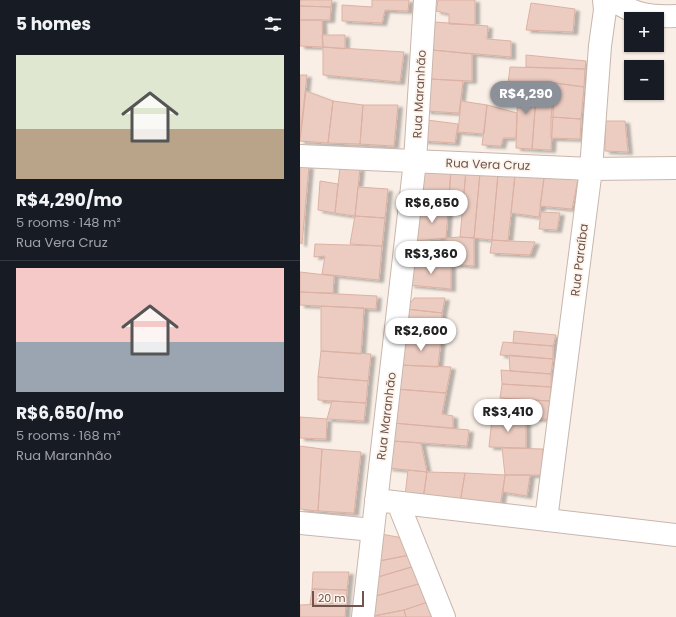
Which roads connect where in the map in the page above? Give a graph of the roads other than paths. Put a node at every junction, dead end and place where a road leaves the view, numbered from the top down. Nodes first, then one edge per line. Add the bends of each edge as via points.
1 (425, 0) edge
2 (604, 0) edge
3 (613, 0) edge
4 (676, 16) edge
5 (300, 156) edge
6 (415, 161) junction
7 (676, 168) edge
8 (591, 169) junction
9 (376, 500) junction
10 (398, 503) junction
11 (546, 520) junction
12 (300, 523) edge
13 (373, 530) junction
14 (676, 535) edge
15 (363, 617) edge
16 (444, 617) edge

1 - 6 street, Rua Maranhão
2 - 8 street, Rua Paraíba
3 - 4 street via 630,11 653,17
5 - 6 street, Rua Vera Cruz
6 - 8 street, Rua Vera Cruz
6 - 9 street, Rua Maranhão
7 - 8 street, Rua Vera Cruz
8 - 11 street, Rua Paraíba
9 - 10 street
9 - 13 street, Rua Maranhão
10 - 11 street
10 - 16 street
11 - 14 street
12 - 13 street
13 - 15 street, Rua Maranhão

